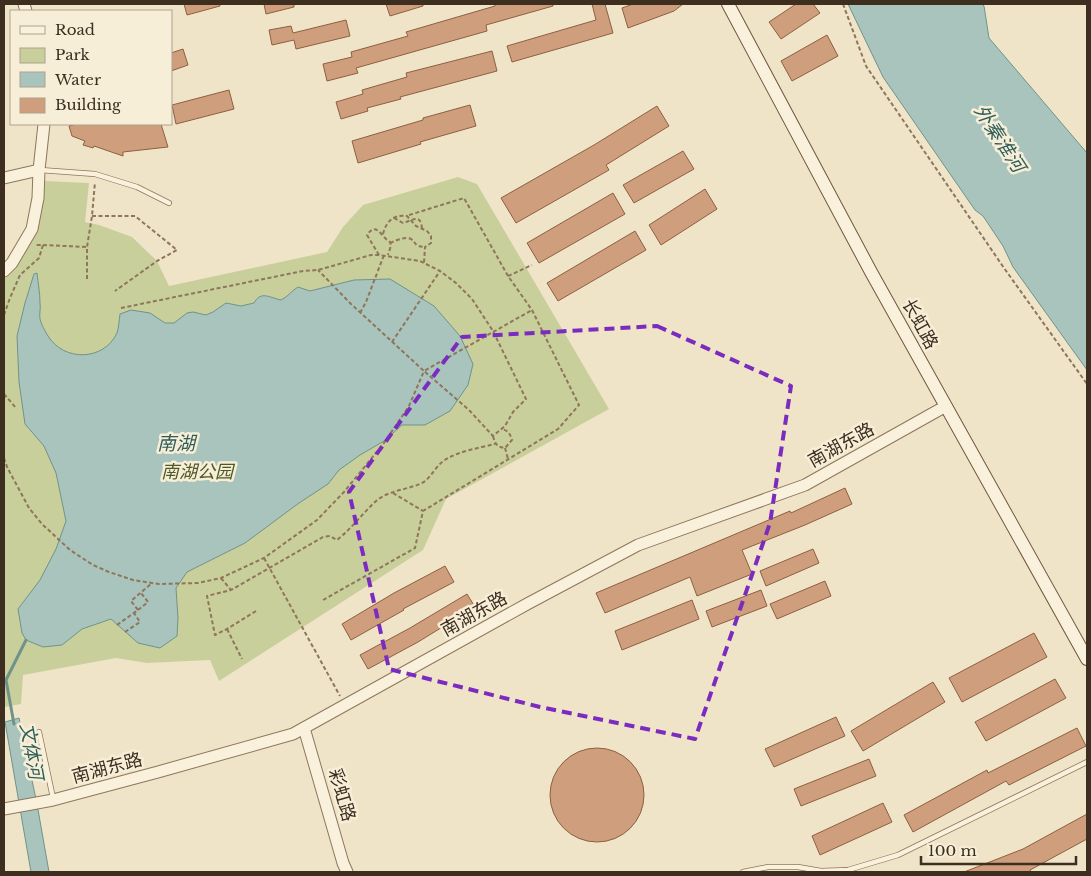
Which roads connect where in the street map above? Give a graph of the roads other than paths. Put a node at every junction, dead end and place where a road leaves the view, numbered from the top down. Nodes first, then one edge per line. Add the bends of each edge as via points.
1 (728, 4) edge
2 (44, 125) edge
3 (38, 170) junction
4 (4, 178) edge
5 (169, 203) dead end
6 (4, 271) edge
7 (946, 406) junction
8 (1087, 659) edge
9 (304, 728) junction
10 (39, 732) dead end
11 (1087, 762) edge
12 (53, 800) junction
13 (4, 810) edge
14 (347, 872) edge
15 (743, 872) edge

1 - 7 main road, 长虹路
2 - 3 street
3 - 4 street
3 - 5 lane via 95,174 137,187
3 - 6 street via 38,198 32,230
7 - 8 main road, 长虹路
7 - 9 street, 南湖东路 via 805,485 638,545
9 - 12 street, 南湖东路 via 293,734
9 - 14 street, 彩虹路
10 - 12 lane
11 - 15 lane via 898,855 848,870 768,867
12 - 13 street, 南湖东路

